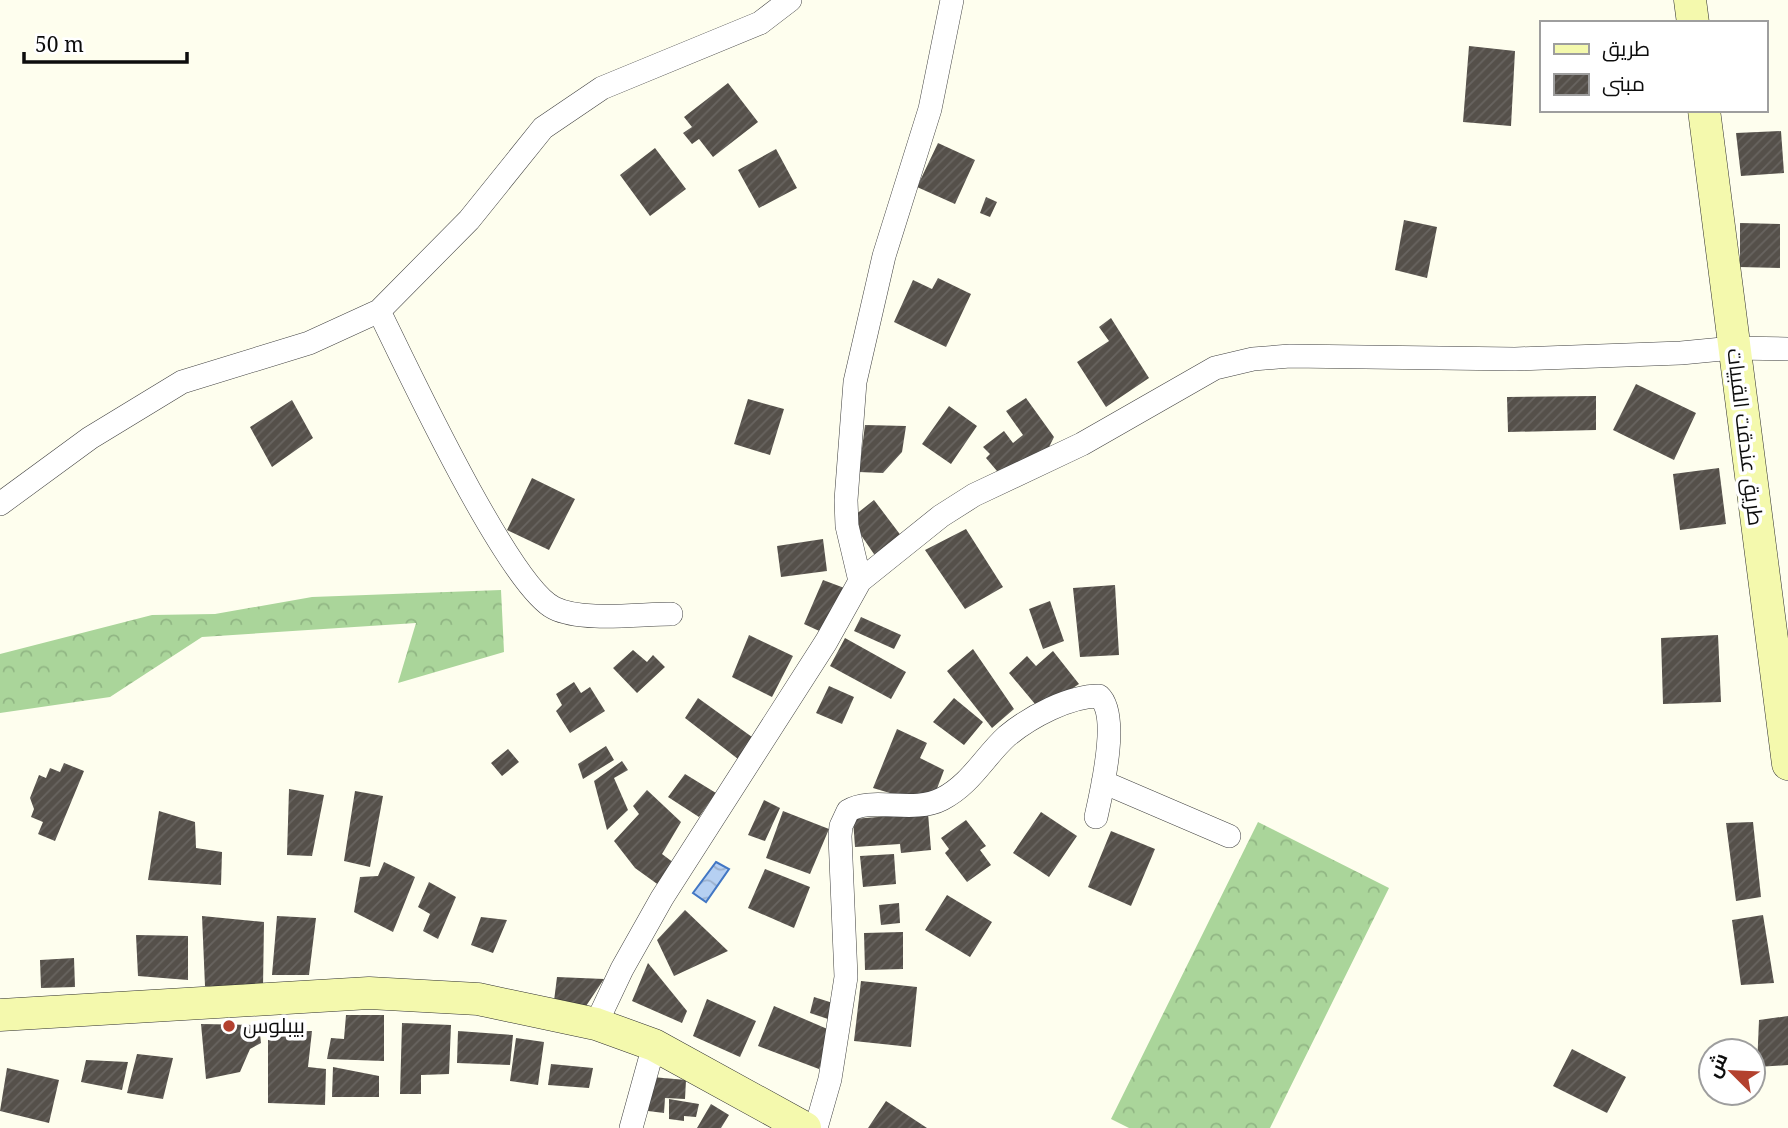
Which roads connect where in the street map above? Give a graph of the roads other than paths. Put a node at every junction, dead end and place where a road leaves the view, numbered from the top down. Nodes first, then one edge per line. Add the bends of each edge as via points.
1 (790, 0) edge
2 (952, 0) edge
3 (1690, 0) edge
4 (1693, 21) edge
5 (1704, 112) edge
6 (379, 311) junction
7 (1733, 348) junction
8 (1788, 349) edge
9 (0, 504) edge
10 (860, 581) junction
11 (671, 614) dead end
12 (1788, 764) edge
13 (1103, 782) junction
14 (1096, 817) dead end
15 (1229, 836) dead end
16 (0, 1015) edge
17 (596, 1024) junction
18 (654, 1045) junction
19 (631, 1128) edge
20 (805, 1128) edge
21 (816, 1128) edge

1 - 6 street via 760,23 602,88 542,128 469,220
2 - 10 street via 930,109 884,256 855,383 846,500
3 - 4 main road
5 - 7 main road, طريق عندقت القبيات
6 - 9 street via 309,343 182,382 90,439
6 - 11 street via 513,564 540,597 554,608 570,612
7 - 8 street
7 - 10 street via 1515,359 1290,356 1215,368 1082,444 974,495
7 - 12 main road, طريق عندقت القبيات
10 - 17 street via 663,898
13 - 14 street
13 - 15 street
13 - 21 street via 1109,710 1099,695 1086,696 1007,737 972,778 941,800 849,811 840,836 846,977 830,1079
16 - 17 main road via 369,993 478,999
17 - 18 main road
18 - 19 street
18 - 20 main road

